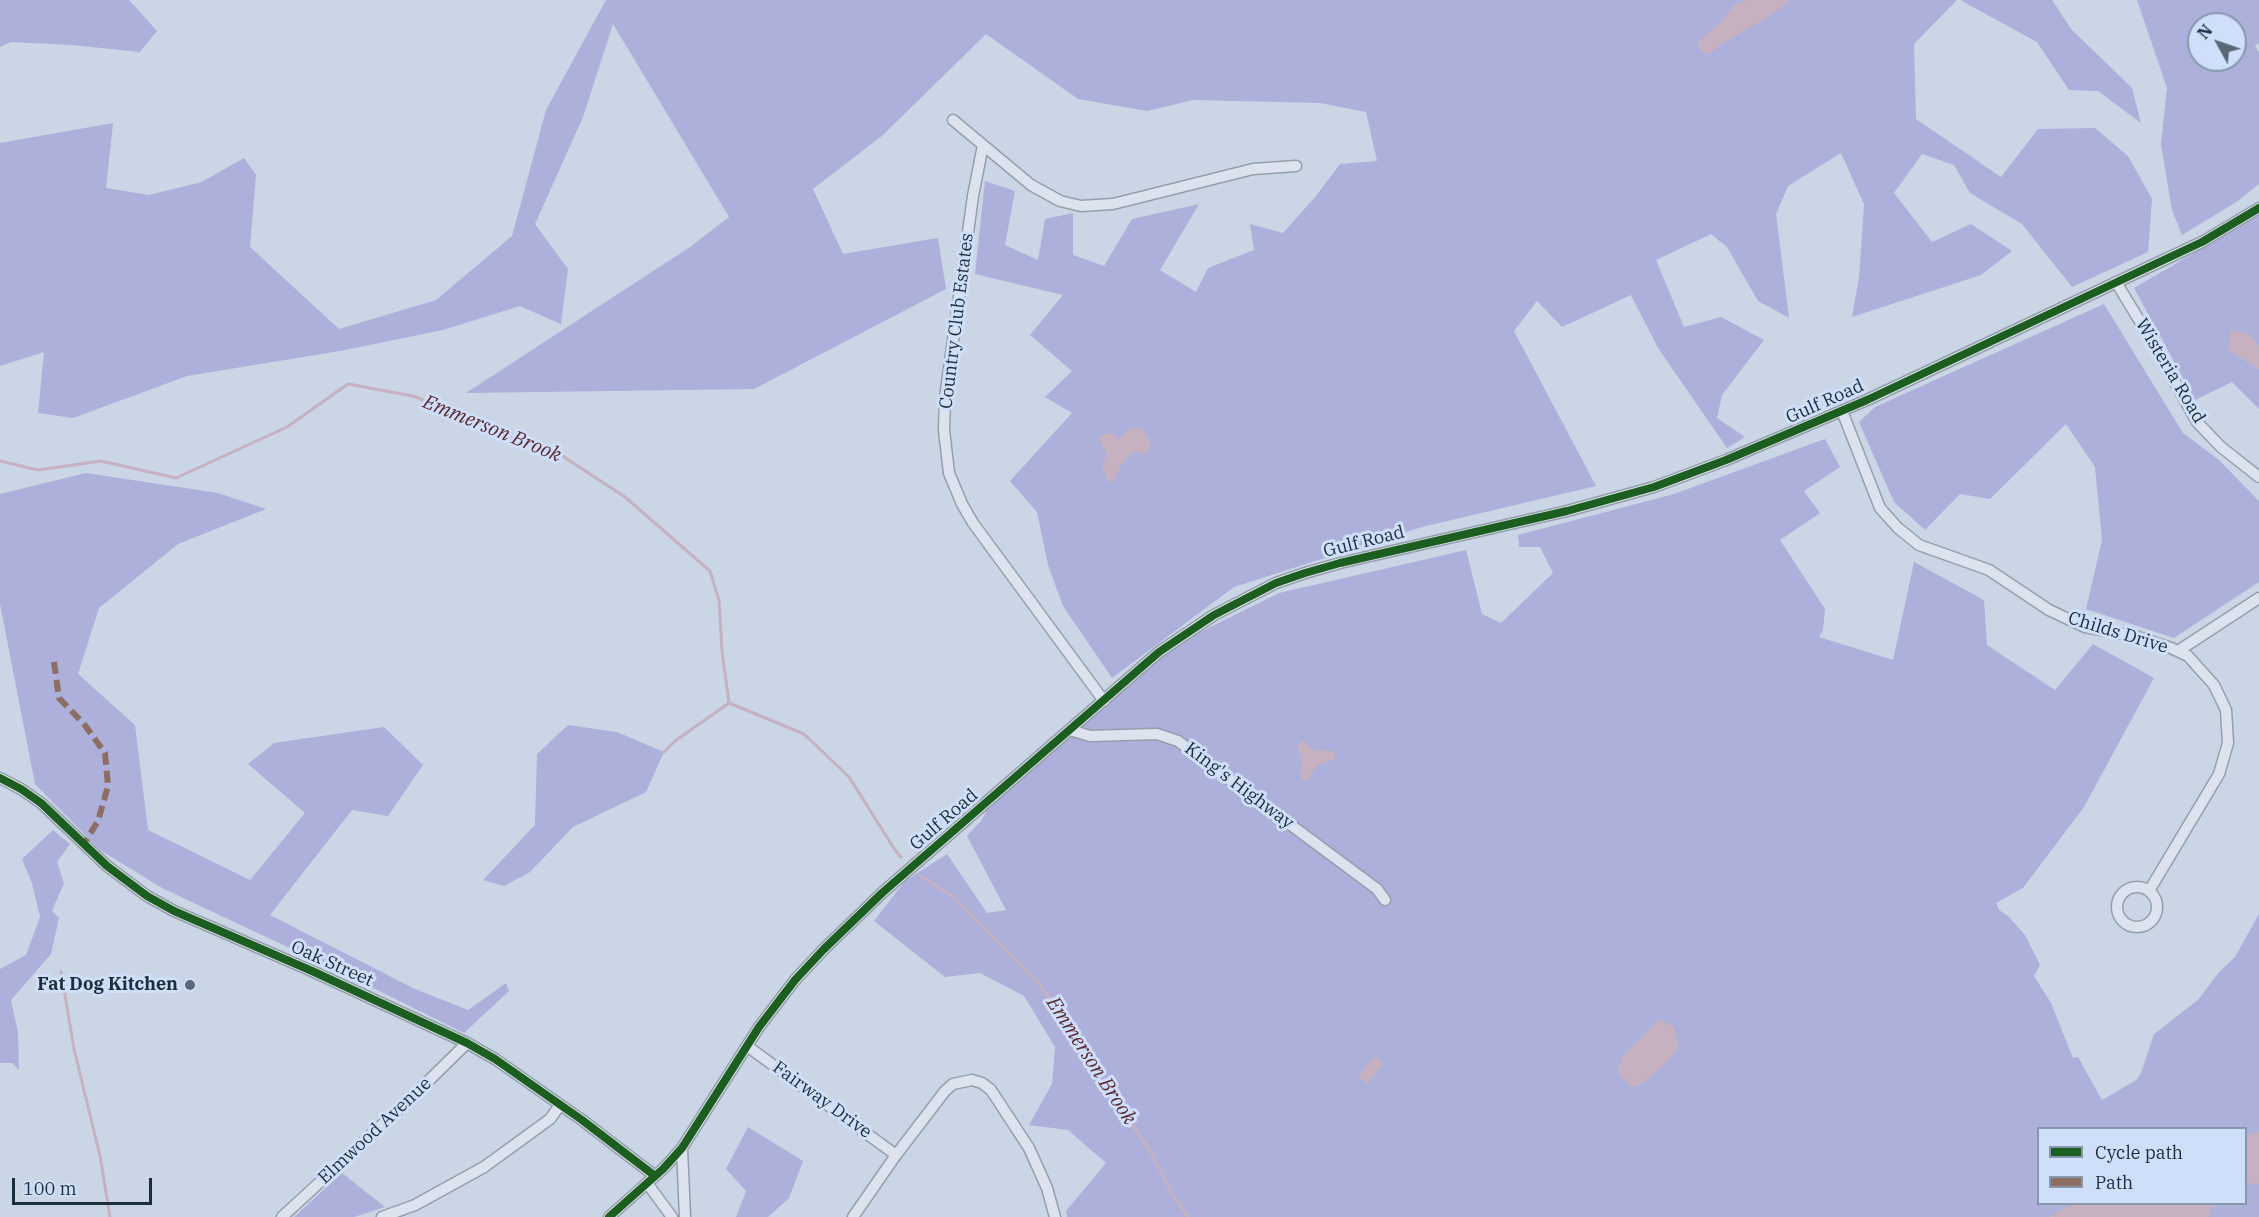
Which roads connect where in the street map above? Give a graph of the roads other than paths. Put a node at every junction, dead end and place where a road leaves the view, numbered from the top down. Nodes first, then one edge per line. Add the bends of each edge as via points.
1 (952, 120) dead end
2 (982, 144) junction
3 (1296, 166) dead end
4 (2259, 208) edge
5 (2116, 282) junction
6 (1842, 411) junction
7 (2259, 477) edge
8 (2259, 598) edge
9 (2178, 651) junction
10 (1104, 700) junction
11 (1070, 730) junction
12 (0, 778) edge
13 (2150, 891) dead end
14 (1385, 900) dead end
15 (467, 1043) junction
16 (747, 1046) junction
17 (560, 1105) junction
18 (682, 1148) junction
19 (896, 1155) junction
20 (653, 1178) junction
21 (282, 1217) edge
22 (382, 1217) edge
23 (609, 1217) edge
24 (672, 1217) edge
25 (685, 1217) edge
26 (853, 1217) edge
27 (1055, 1217) edge

1 - 2 street
2 - 3 street via 1040,191 1081,206 1113,204 1247,170
2 - 10 street, Country Club Estates via 945,398 949,473 974,523
4 - 5 street, Gulf Road via 2202,242
5 - 6 street, Gulf Road
5 - 7 street, Wisteria Road via 2197,422
6 - 9 street, Childs Drive via 1881,508 1919,545 1989,570 2049,610 2085,627 2138,637
6 - 10 street, Gulf Road via 1654,487 1340,563 1276,583 1191,629
8 - 9 street
9 - 13 street, Childs Drive via 2188,656 2214,685 2226,710 2228,743 2219,774
10 - 11 street, Gulf Road
11 - 14 street, King's Highway via 1090,736 1157,734 1178,741 1377,889
11 - 16 street, Gulf Road via 832,941 795,980
12 - 15 street, Oak Street via 41,803 107,866 147,896
15 - 17 street, Oak Street
15 - 21 street, Elmwood Avenue
16 - 18 street, Gulf Road
16 - 19 street, Fairway Drive
17 - 20 street, Oak Street
17 - 22 street via 550,1119 484,1167 415,1205
18 - 20 street, Gulf Road
18 - 25 street
19 - 26 street
19 - 27 street via 953,1084 972,1080 982,1083 998,1098 1029,1148
20 - 23 street, Gulf Road
20 - 24 street, Oak Street

